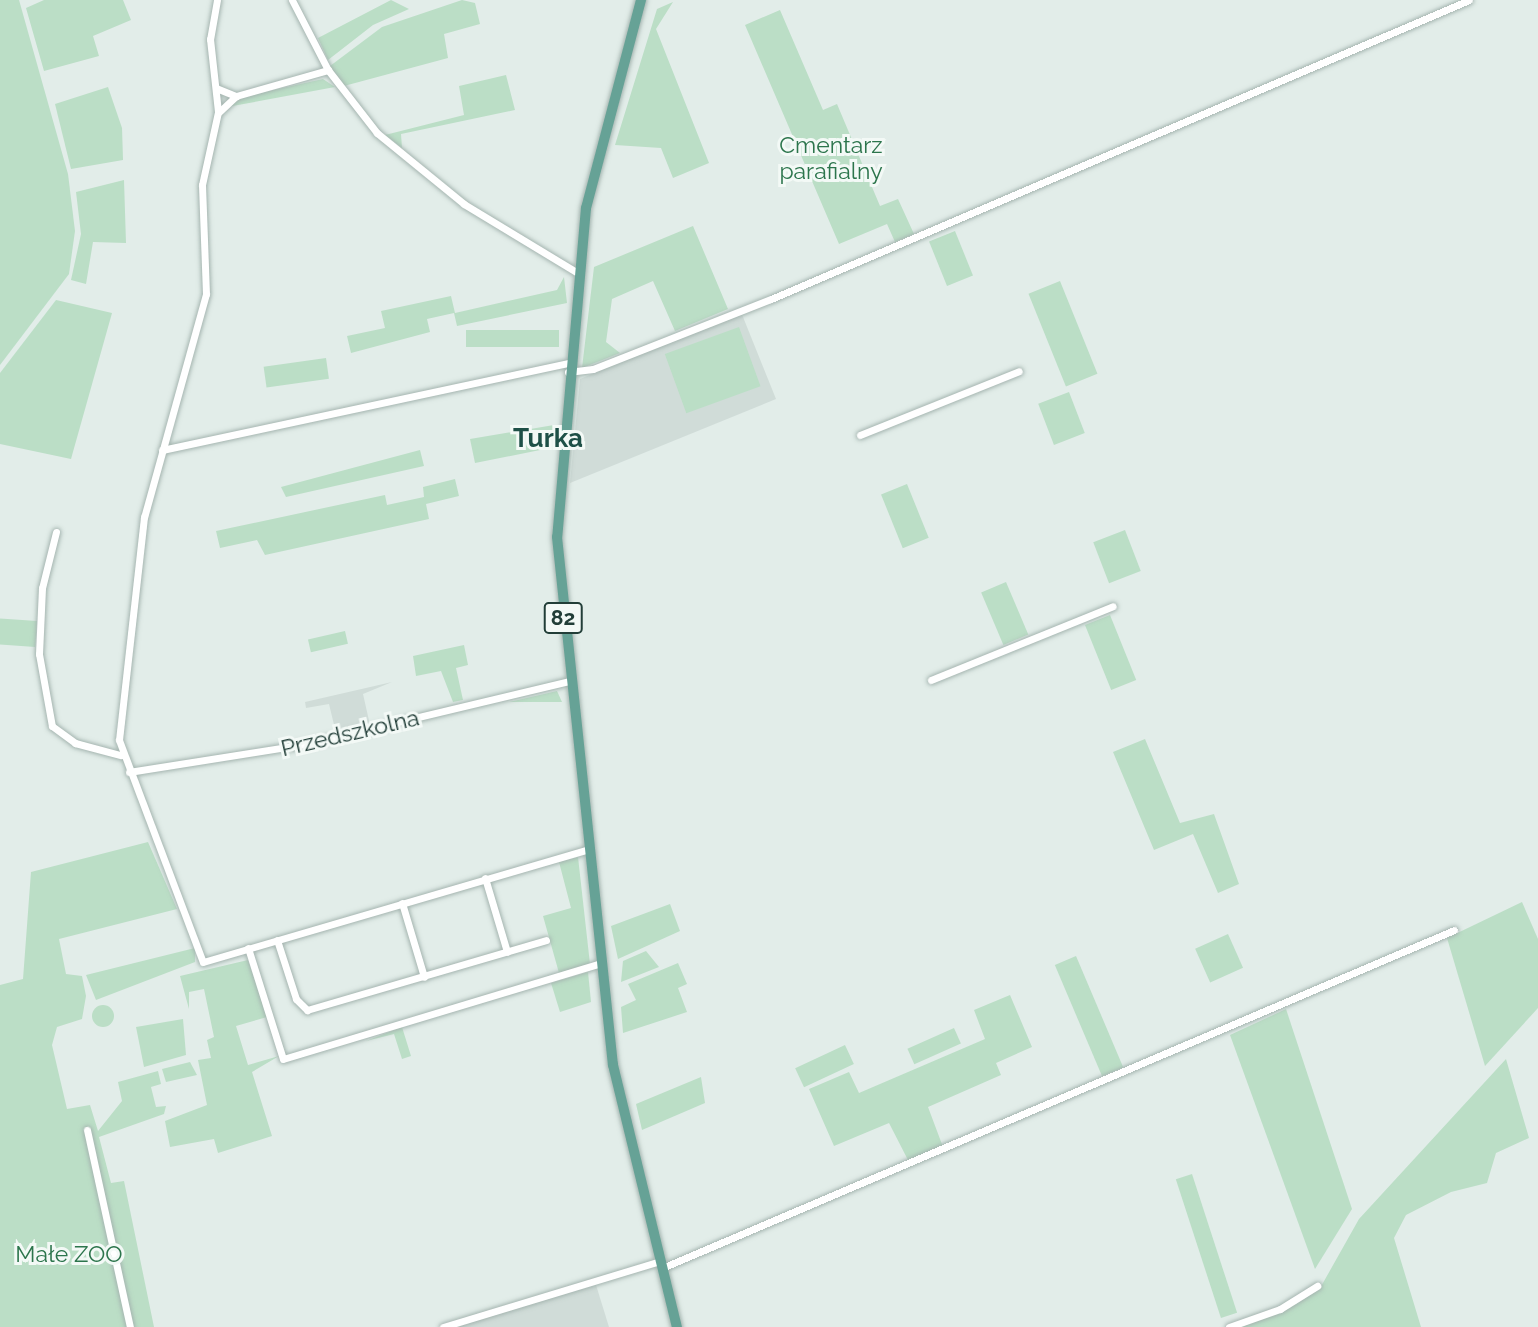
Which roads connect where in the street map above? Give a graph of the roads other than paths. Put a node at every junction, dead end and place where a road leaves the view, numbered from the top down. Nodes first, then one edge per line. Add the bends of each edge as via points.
1 (218, 0) edge
2 (292, 0) edge
3 (641, 0) edge
4 (1469, 0) edge
5 (328, 70) junction
6 (216, 88) junction
7 (236, 96) junction
8 (218, 112) junction
9 (578, 273) junction
10 (569, 368) junction
11 (1019, 371) dead end
12 (860, 435) dead end
13 (162, 450) junction
14 (56, 532) dead end
15 (1113, 607) dead end
16 (931, 680) dead end
17 (570, 681) junction
18 (120, 755) junction
19 (129, 772) junction
20 (589, 849) junction
21 (485, 878) junction
22 (402, 902) junction
23 (1454, 930) dead end
24 (277, 940) junction
25 (546, 940) dead end
26 (248, 948) junction
27 (507, 952) junction
28 (601, 963) junction
29 (424, 977) junction
30 (87, 1130) dead end
31 (661, 1264) junction
32 (1317, 1286) dead end
33 (130, 1327) edge
34 (443, 1327) edge
35 (677, 1327) edge
36 (1229, 1327) edge

1 - 6 street via 210,39
2 - 5 street
3 - 9 main road, 82 via 592,173
4 - 10 street via 784,294 593,369
5 - 7 street
5 - 9 street via 377,133 441,186
6 - 7 street
6 - 8 street
7 - 8 street
8 - 13 street via 202,185 206,294
9 - 10 main road, 82
10 - 13 street
10 - 17 main road, 82 via 556,522
11 - 12 street
13 - 18 street via 143,524
14 - 18 street via 42,588 38,654 52,726 75,743
15 - 16 street
17 - 19 street, Przedszkolna via 305,744
17 - 20 main road, 82
18 - 19 street
19 - 26 street via 203,962
20 - 21 street
20 - 28 main road, 82
21 - 22 street
21 - 27 street
22 - 24 street
22 - 29 street
23 - 31 street
24 - 26 street
24 - 29 street via 291,988 307,1010
25 - 27 street
26 - 28 street via 284,1059
27 - 29 street
28 - 31 main road, 82 via 620,1104
30 - 33 street
31 - 34 street
31 - 35 main road, 82
32 - 36 street via 1280,1309

